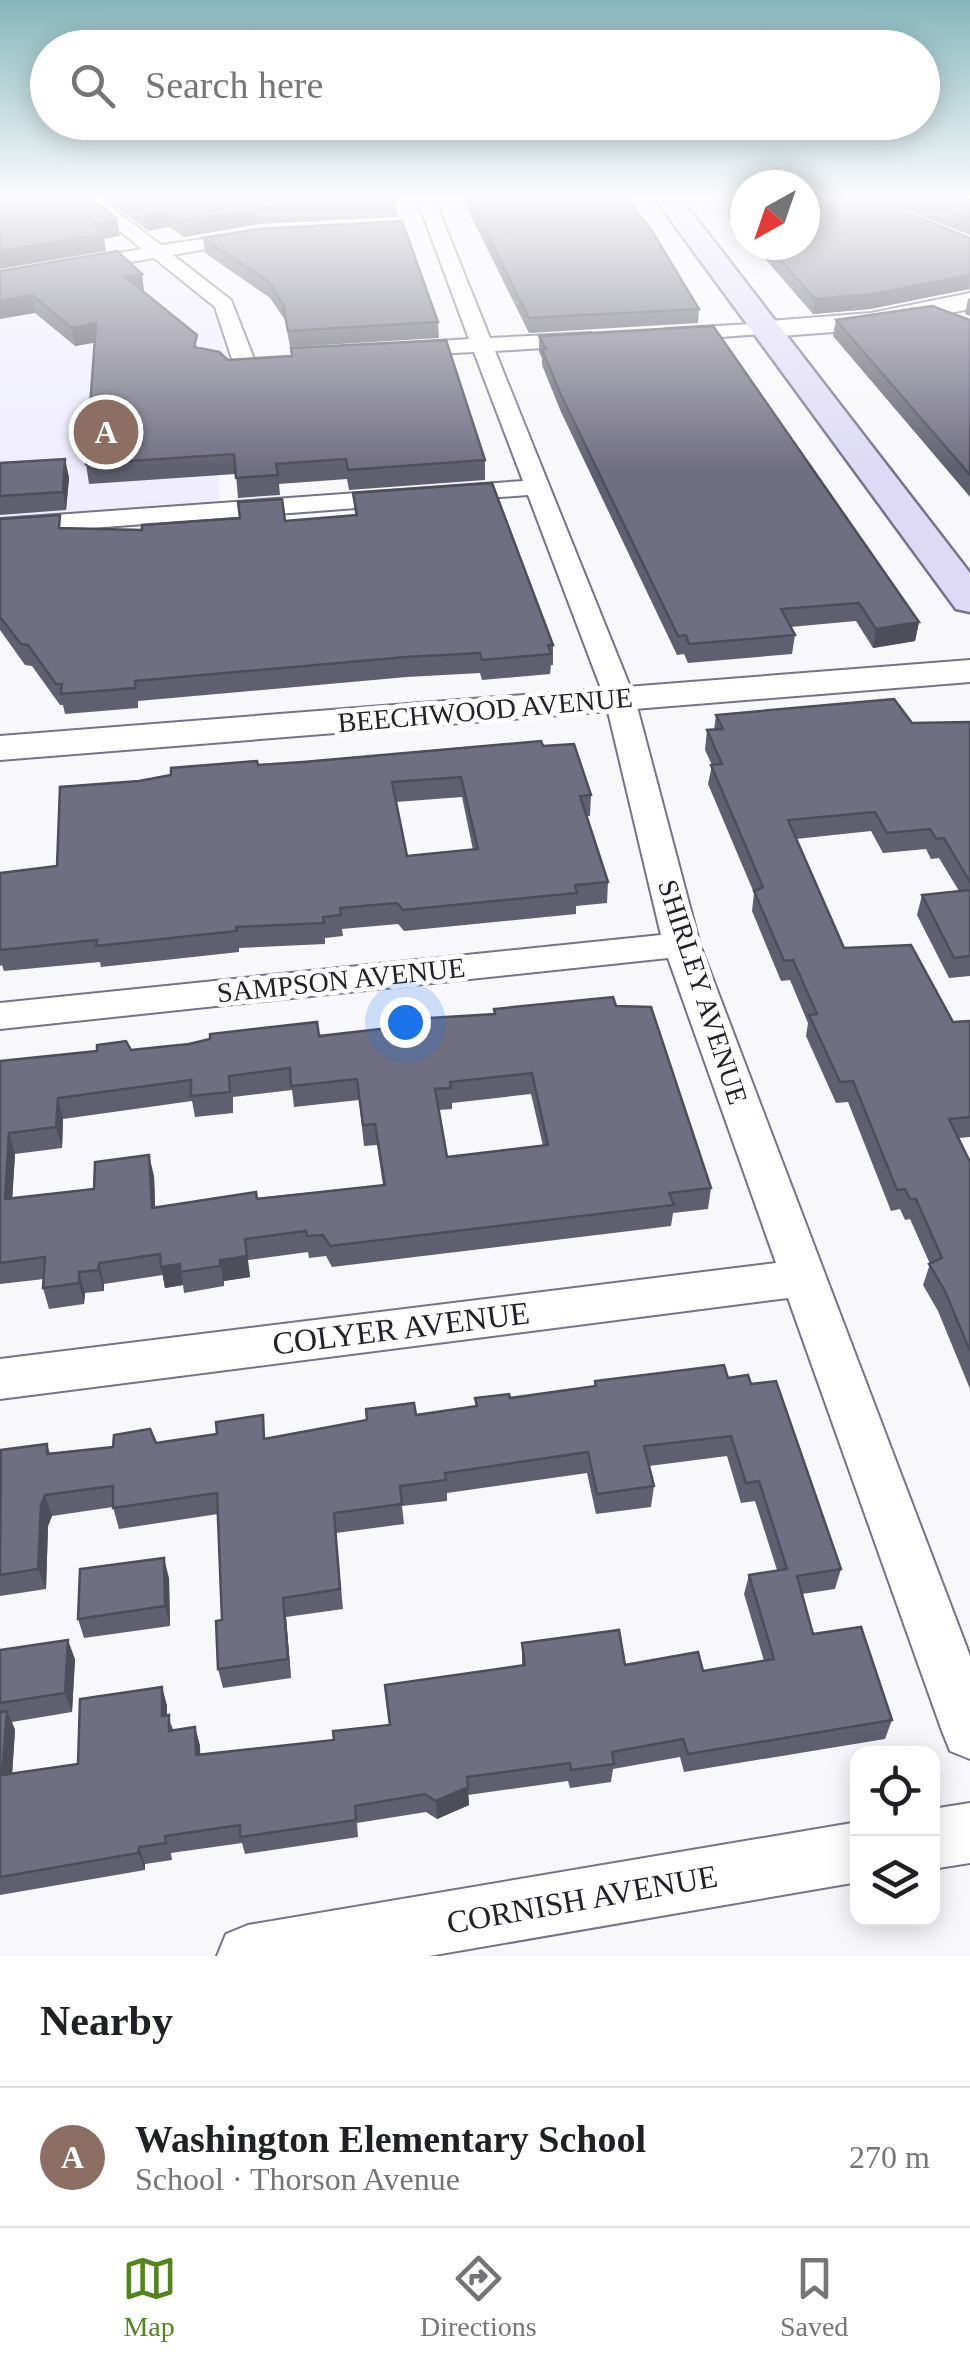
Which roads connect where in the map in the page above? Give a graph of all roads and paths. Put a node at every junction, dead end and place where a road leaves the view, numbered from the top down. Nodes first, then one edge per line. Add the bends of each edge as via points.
1 (204, 287) edge
2 (458, 287) edge
3 (737, 287) edge
4 (970, 301) edge
5 (931, 311) junction
6 (970, 328) edge
7 (769, 329) junction
8 (642, 336) edge
9 (604, 338) edge
10 (485, 345) junction
11 (373, 352) edge
12 (243, 359) edge
13 (540, 488) junction
14 (0, 527) edge
15 (970, 600) edge
16 (970, 671) edge
17 (620, 699) junction
18 (2, 745) edge
19 (682, 945) junction
20 (0, 1016) edge
21 (802, 1278) junction
22 (0, 1379) edge
23 (970, 1731) edge
24 (970, 1833) edge
25 (940, 1838) edge
26 (850, 1853) edge
27 (248, 1956) edge

1 - 12 street via 224,304
2 - 10 street, SHIRLEY AVENUE
3 - 7 main road
4 - 5 street
5 - 6 street
5 - 7 street
7 - 8 street
7 - 15 main road
9 - 10 street
10 - 11 street
10 - 13 street, SHIRLEY AVENUE
13 - 14 street
13 - 17 street, SHIRLEY AVENUE
16 - 17 street, BEECHWOOD AVENUE
17 - 18 street, BEECHWOOD AVENUE
17 - 19 street, SHIRLEY AVENUE
19 - 20 street, SAMPSON AVENUE
19 - 21 street, SHIRLEY AVENUE
21 - 22 street, COLYER AVENUE
21 - 23 street, SHIRLEY AVENUE
24 - 25 street
26 - 27 street, CORNISH AVENUE

